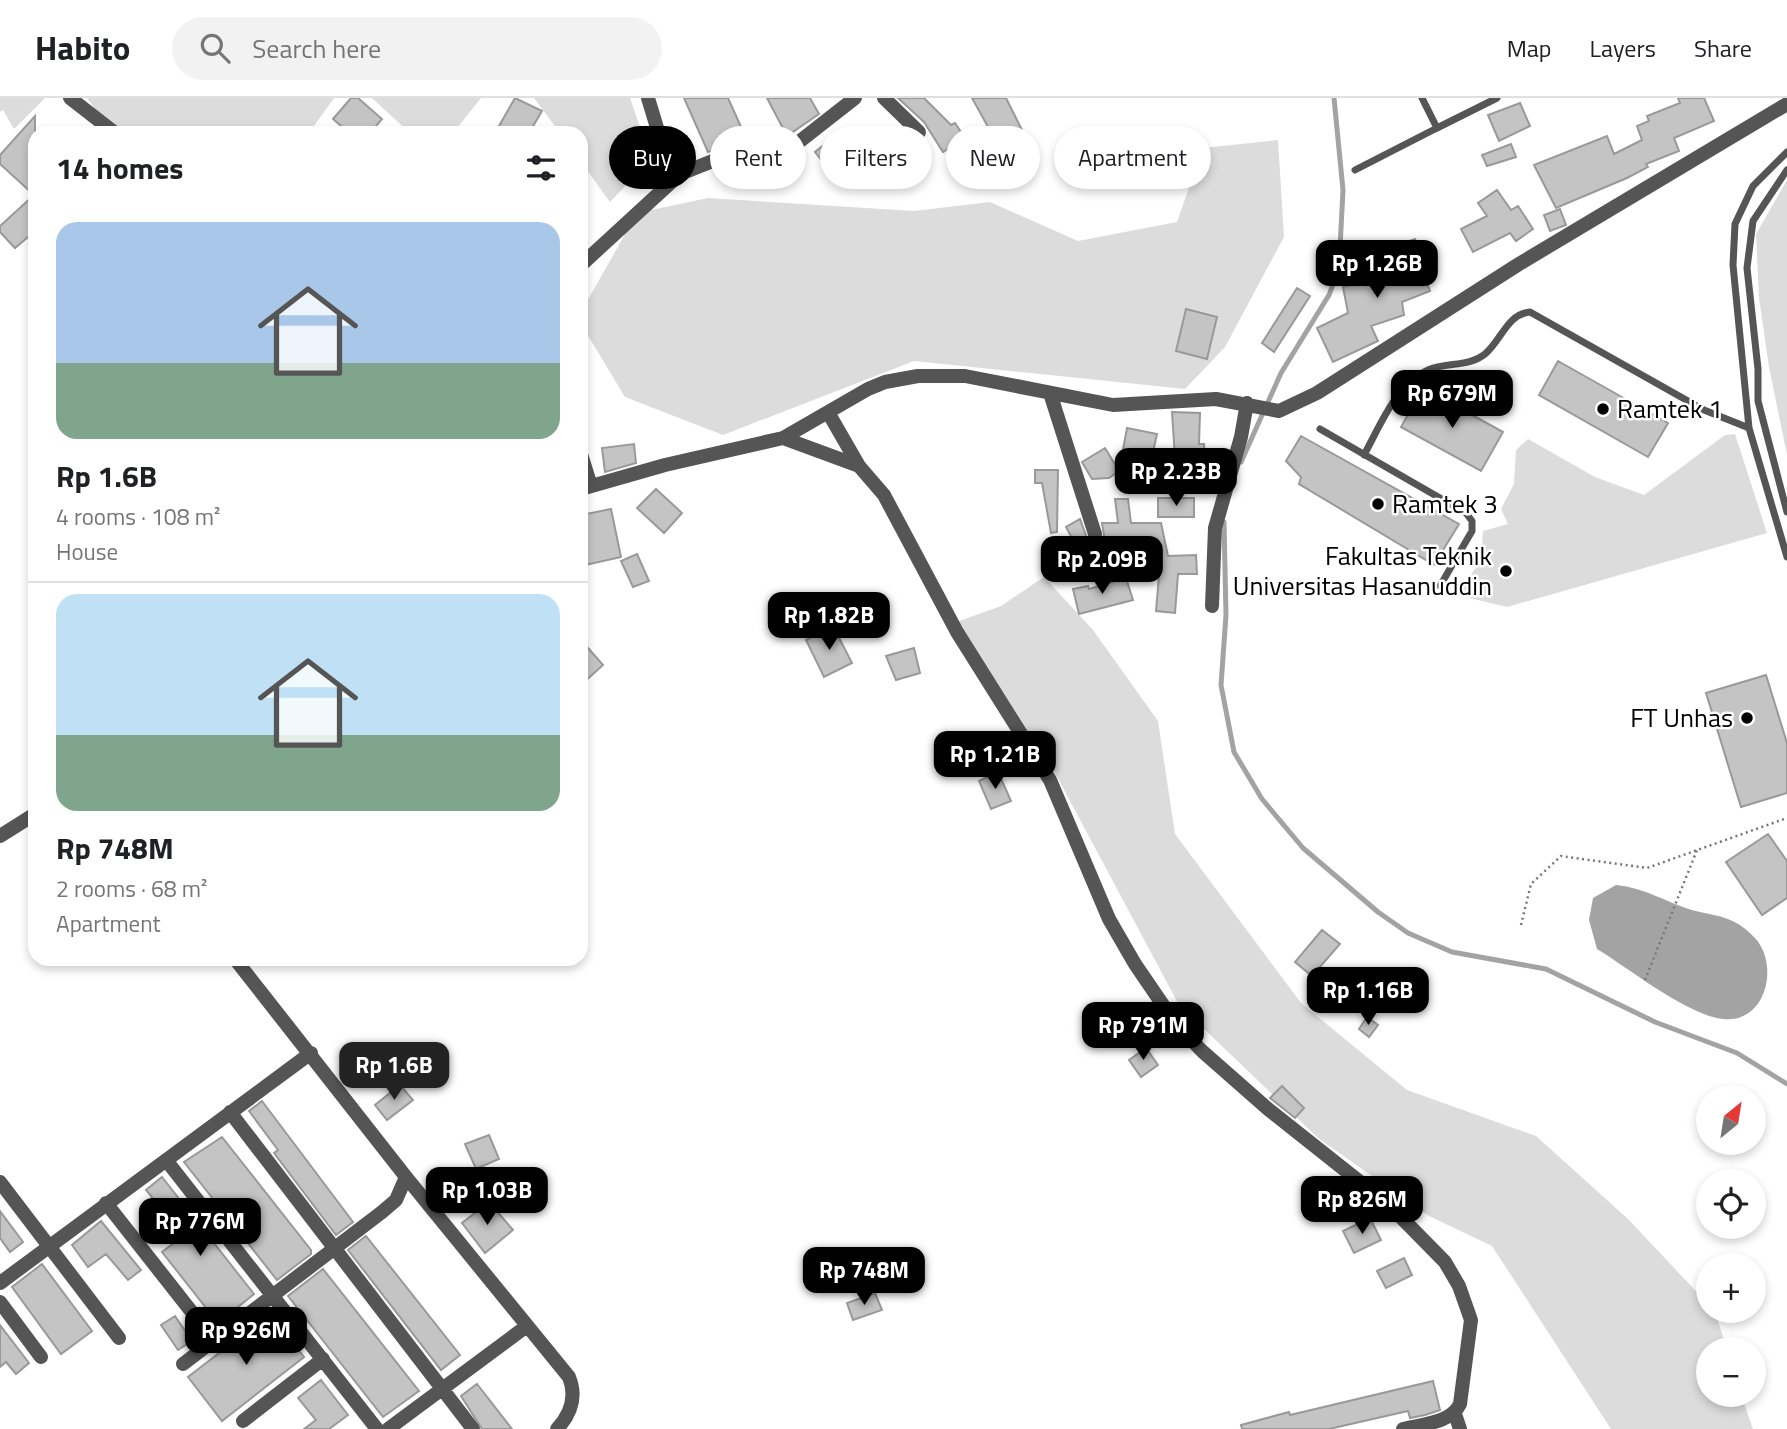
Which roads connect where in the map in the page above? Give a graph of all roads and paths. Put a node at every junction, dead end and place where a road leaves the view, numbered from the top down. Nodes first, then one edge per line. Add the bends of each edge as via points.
1 (70, 98) edge
2 (648, 98) edge
3 (855, 98) edge
4 (884, 98) edge
5 (1422, 98) edge
6 (1497, 98) edge
7 (1787, 104) edge
8 (106, 126) edge
9 (656, 126) edge
10 (913, 126) edge
11 (1437, 128) junction
12 (1787, 152) edge
13 (696, 167) edge
14 (1355, 170) dead end
15 (1787, 170) edge
16 (664, 189) edge
17 (588, 259) edge
18 (1050, 393) junction
19 (1251, 404) junction
20 (829, 414) junction
21 (1749, 428) junction
22 (1320, 429) dead end
23 (783, 438) junction
24 (1364, 455) junction
25 (859, 466) junction
26 (588, 487) edge
27 (1787, 513) edge
28 (1095, 534) dead end
29 (1787, 557) edge
30 (1440, 586) dead end
31 (1212, 606) dead end
32 (28, 818) edge
33 (1787, 818) edge
34 (0, 836) edge
35 (1698, 849) junction
36 (1521, 925) dead end
37 (242, 966) edge
38 (1645, 981) dead end
39 (311, 1054) junction
40 (230, 1112) junction
41 (166, 1160) junction
42 (405, 1177) junction
43 (0, 1182) edge
44 (106, 1203) junction
45 (49, 1247) junction
46 (333, 1250) junction
47 (0, 1283) edge
48 (273, 1294) junction
49 (0, 1302) edge
50 (527, 1326) junction
51 (119, 1338) dead end
52 (213, 1339) junction
53 (41, 1357) dead end
54 (323, 1359) junction
55 (183, 1364) dead end
56 (443, 1389) junction
57 (1455, 1414) junction
58 (243, 1421) dead end
59 (377, 1429) edge
60 (388, 1429) edge
61 (473, 1429) edge
62 (557, 1429) edge
63 (1403, 1429) edge
64 (1460, 1429) edge

1 - 8 street
2 - 9 street
3 - 13 street via 795,145 748,146
4 - 10 street
5 - 11 lane
6 - 11 lane
7 - 19 street via 1519,264 1317,393 1270,412
11 - 14 lane
12 - 21 lane via 1753,186 1735,224 1733,265
15 - 27 lane via 1753,221 1747,268 1759,369 1758,401
16 - 17 street
18 - 19 street via 1113,405 1216,399
18 - 20 street via 965,376 918,376 876,386
18 - 28 street
19 - 31 street via 1215,528
20 - 23 street
20 - 25 street
21 - 24 lane via 1704,410 1530,312 1514,317 1476,360 1429,370 1413,379
21 - 29 lane
22 - 24 lane
23 - 25 street
23 - 26 street
24 - 30 lane via 1466,513 1472,521 1472,531
25 - 57 street via 884,495 957,632 1050,780 1109,919 1176,1024 1268,1109 1389,1205 1445,1262 1471,1320 1466,1371
32 - 34 street
33 - 35 path
35 - 36 path via 1647,868 1561,856 1531,884
35 - 38 path
37 - 39 street
39 - 40 street
39 - 42 street
40 - 41 street
40 - 46 street
41 - 44 street
41 - 48 street
42 - 46 street via 396,1200
42 - 50 street
43 - 45 street
44 - 45 street
44 - 52 street
45 - 47 street
45 - 51 street
46 - 48 street
46 - 56 street
48 - 52 street
48 - 54 street
49 - 53 street
50 - 56 street
50 - 62 street via 574,1389 572,1404
52 - 55 street
54 - 58 street
54 - 59 street
56 - 60 street
56 - 61 street
57 - 63 street
57 - 64 street

